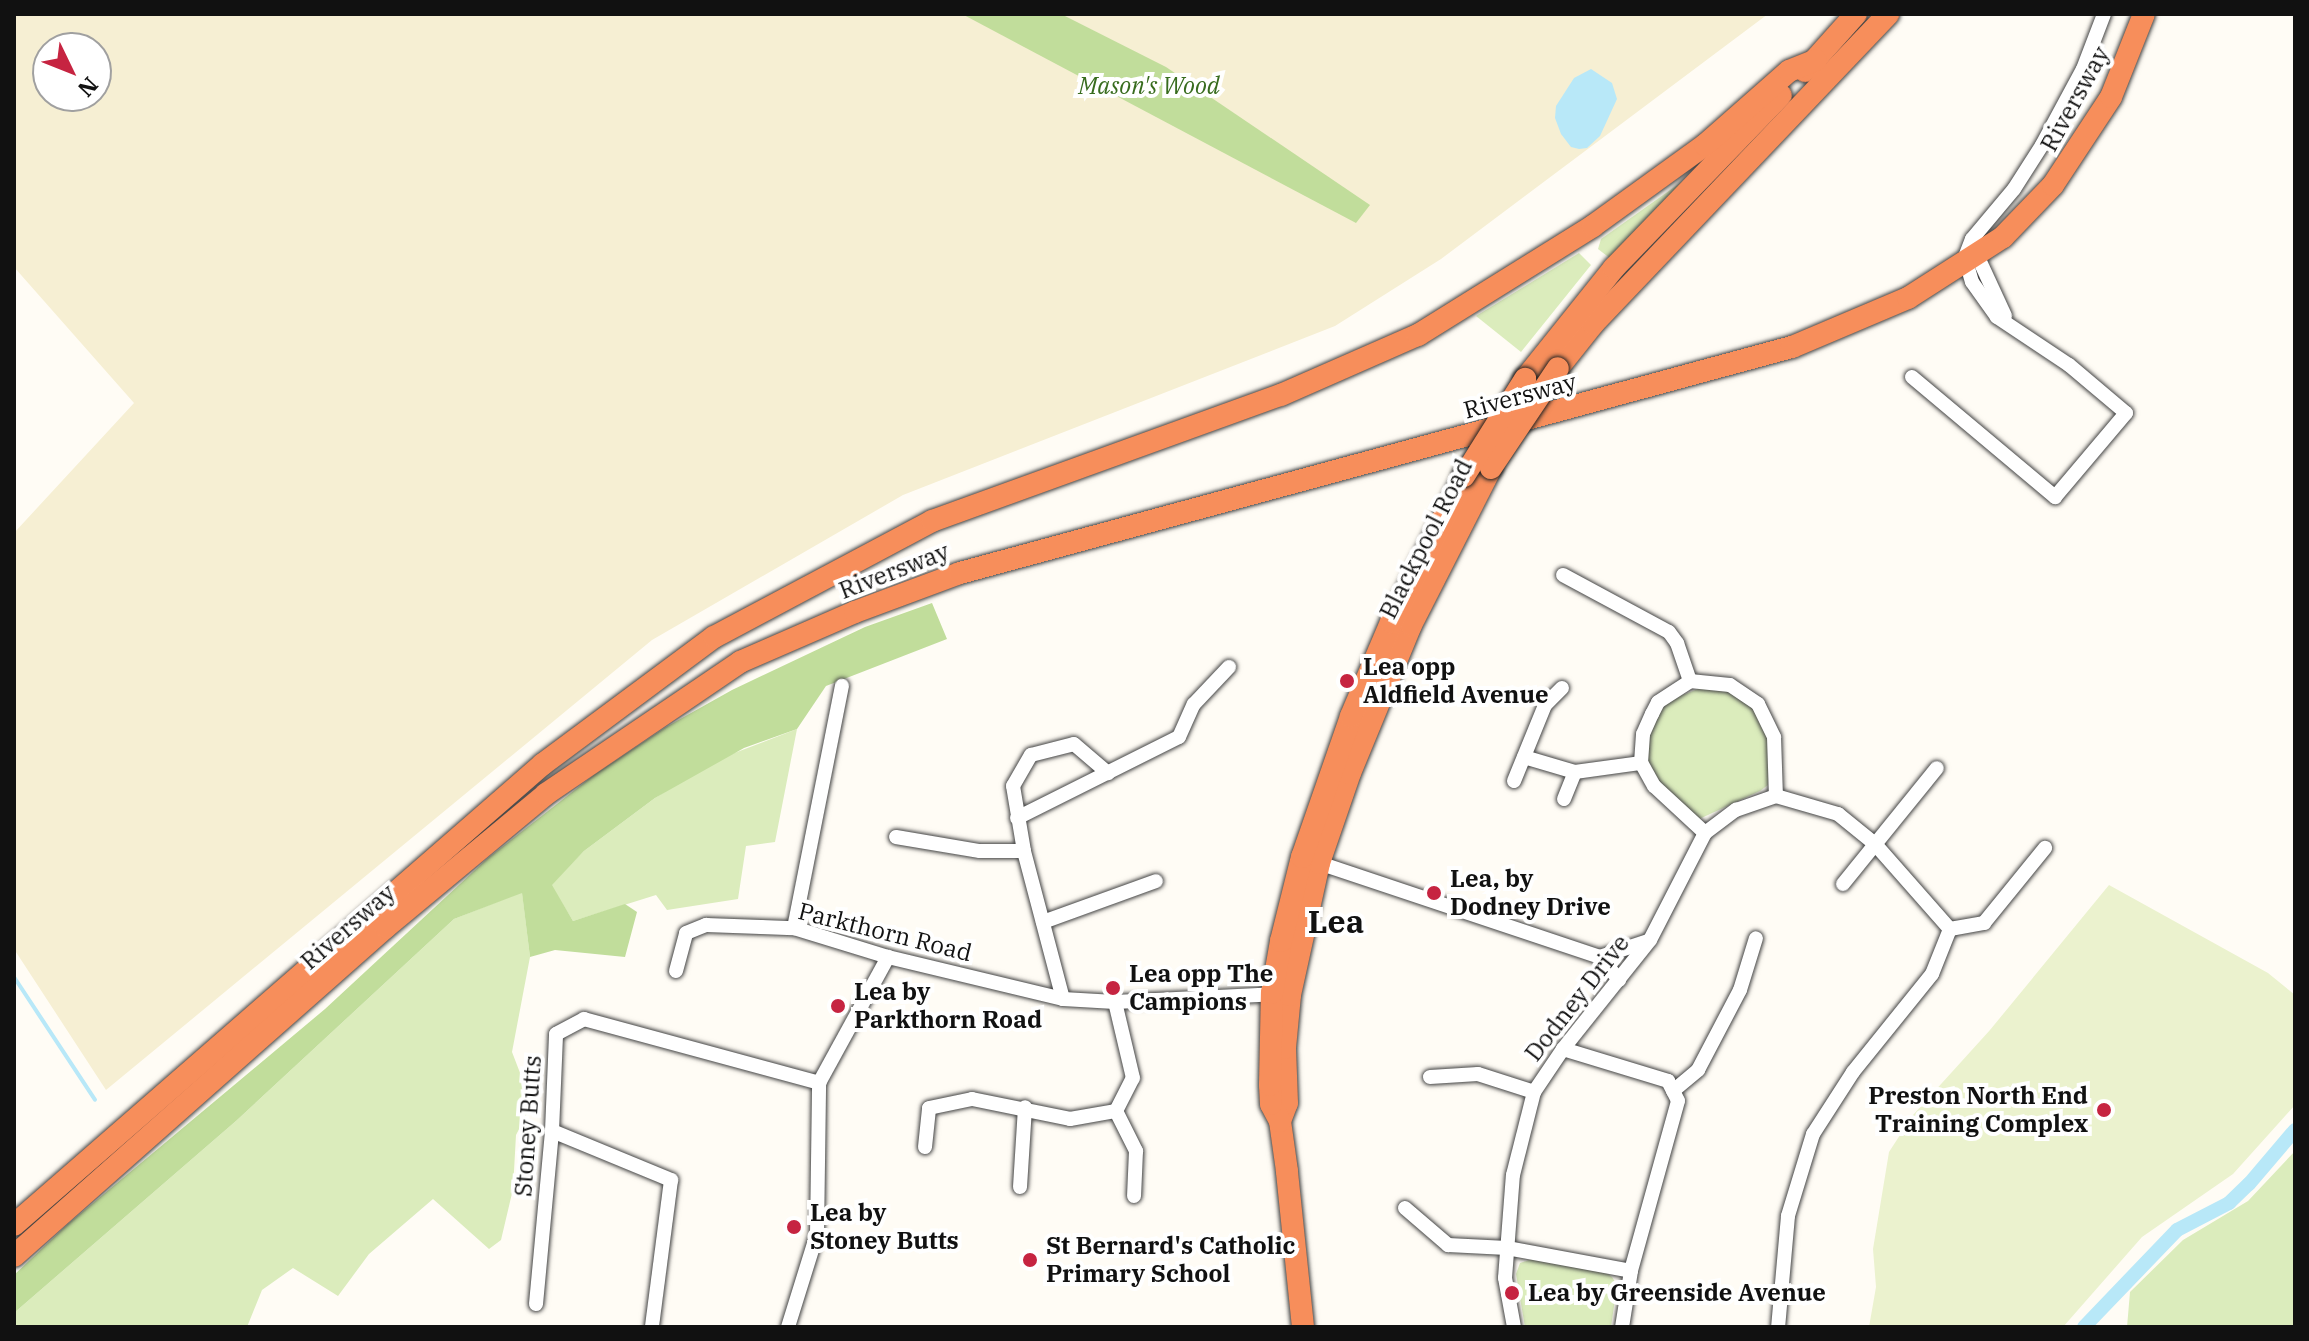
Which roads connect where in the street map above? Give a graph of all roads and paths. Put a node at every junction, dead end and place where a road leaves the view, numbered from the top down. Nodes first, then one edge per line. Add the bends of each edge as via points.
1 (1856, 14) edge
2 (1888, 14) edge
3 (2104, 14) edge
4 (2144, 14) edge
5 (1816, 60) junction
6 (1971, 259) junction
7 (1912, 377) dead end
8 (1563, 575) dead end
9 (1229, 667) dead end
10 (1690, 681) junction
11 (842, 686) dead end
12 (1562, 688) dead end
13 (1524, 757) junction
14 (1641, 763) junction
15 (1937, 768) dead end
16 (1575, 772) junction
17 (1108, 773) junction
18 (1514, 781) dead end
19 (1776, 796) junction
20 (1564, 799) dead end
21 (1017, 818) junction
22 (1705, 833) junction
23 (896, 837) dead end
24 (1875, 844) junction
25 (2045, 848) dead end
26 (1024, 851) junction
27 (1311, 860) junction
28 (1156, 881) dead end
29 (1843, 884) dead end
30 (1043, 922) junction
31 (794, 928) junction
32 (1950, 929) junction
33 (1756, 938) dead end
34 (1650, 940) junction
35 (888, 957) junction
36 (1600, 957) junction
37 (676, 971) dead end
38 (1619, 980) junction
39 (1281, 994) junction
40 (1063, 999) junction
41 (1115, 1002) junction
42 (1563, 1049) junction
43 (1430, 1077) dead end
44 (819, 1083) junction
45 (1673, 1091) junction
46 (1534, 1092) junction
47 (1025, 1107) junction
48 (1116, 1111) junction
49 (552, 1131) junction
50 (925, 1147) dead end
51 (1020, 1187) dead end
52 (1134, 1196) dead end
53 (1405, 1208) dead end
54 (14, 1225) edge
55 (1507, 1248) junction
56 (14, 1256) edge
57 (1631, 1271) junction
58 (536, 1304) dead end
59 (652, 1327) edge
60 (788, 1327) edge
61 (1303, 1327) edge
62 (1514, 1327) edge
63 (1622, 1327) edge
64 (1778, 1327) edge

1 - 5 highway, Blackpool Road
2 - 27 highway, Blackpool Road, bridge via 1593,324 1558,368 1491,468 1411,625
3 - 6 street, Riversway via 2056,120 2014,189 1968,245
4 - 6 highway, Riversway via 2111,97 2064,171 2013,228
5 - 27 highway, Blackpool Road, bridge via 1614,268 1525,379 1464,476 1391,622 1351,716
5 - 54 highway, Riversway via 1789,71 1705,145 1593,226 1418,335 1281,395 932,521 714,637 543,764
6 - 7 street via 1984,301 2126,413 2055,497
6 - 56 highway, Riversway via 1908,298 1792,347 960,573 740,662 546,794 386,927
8 - 10 street via 1669,632
9 - 17 street via 1194,704 1179,737
10 - 14 street via 1658,702 1643,734
10 - 19 street via 1730,685 1759,705 1774,737
11 - 31 street
12 - 13 street via 1545,705
13 - 16 street
13 - 18 street
14 - 16 street
14 - 22 street via 1654,786
15 - 24 street
16 - 20 street
17 - 21 street
17 - 21 street via 1074,744 1031,755 1013,786
19 - 22 street, Dodney Drive via 1736,810
19 - 24 street via 1838,814
21 - 26 street
22 - 34 street, Dodney Drive
23 - 26 street via 980,851
24 - 29 street
24 - 32 street
25 - 32 street via 1984,923
26 - 30 street
27 - 36 street
27 - 39 highway, Blackpool Road via 1281,941
28 - 30 street
30 - 40 street
31 - 35 street, Parkthorn Road
31 - 37 street, Parkthorn Road via 706,925 686,933
32 - 64 street via 1932,974 1853,1072 1813,1134 1788,1216
33 - 45 street via 1740,990 1698,1070
34 - 36 street
34 - 38 street, Dodney Drive
35 - 40 street, Parkthorn Road
35 - 44 street
36 - 38 street
38 - 42 street, Dodney Drive
39 - 41 street, Parkthorn Road
39 - 61 highway, Blackpool Road via 1287,1103 1280,1121
40 - 41 street, Parkthorn Road
41 - 48 street via 1133,1078
42 - 45 street via 1668,1081
42 - 46 street, Dodney Drive
43 - 46 street via 1478,1074
44 - 49 street, Stoney Butts via 584,1019 556,1034
44 - 60 street via 817,1234
45 - 57 street via 1678,1101
46 - 55 street, Dodney Drive via 1513,1175
47 - 48 street via 1070,1119
47 - 50 street via 972,1099 929,1108
47 - 51 street
48 - 52 street via 1136,1151
49 - 58 street, Stoney Butts
49 - 59 street via 671,1180
53 - 55 street via 1448,1245
55 - 57 street
55 - 62 street, Dodney Drive via 1505,1278
57 - 63 street

